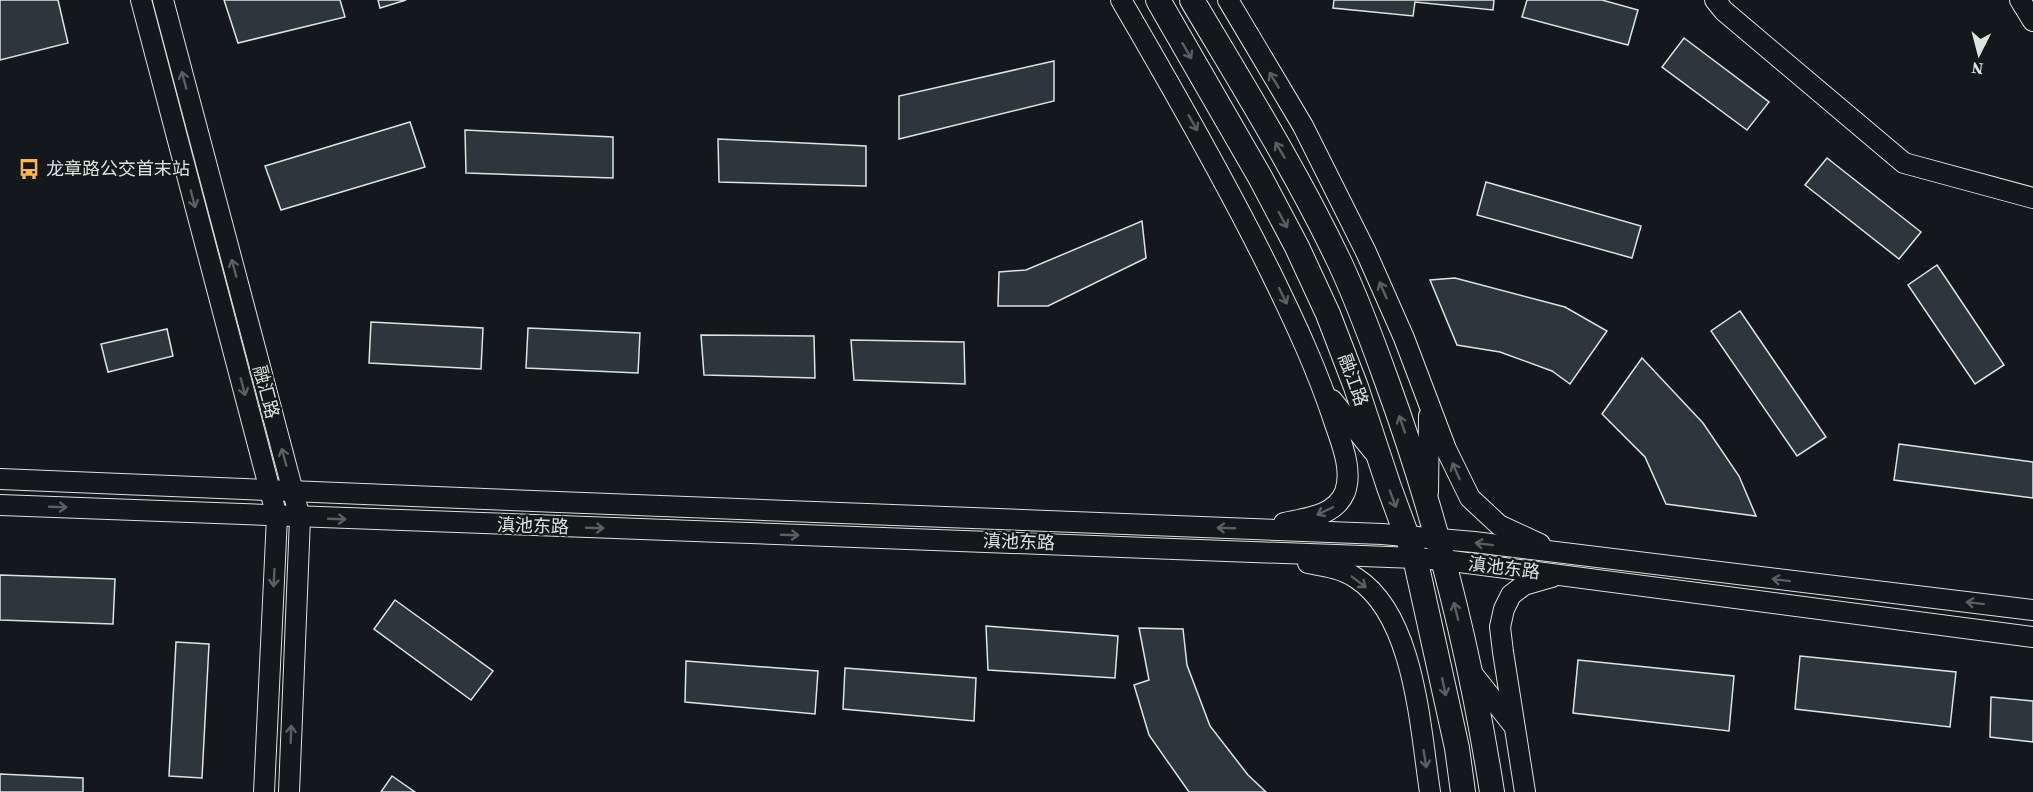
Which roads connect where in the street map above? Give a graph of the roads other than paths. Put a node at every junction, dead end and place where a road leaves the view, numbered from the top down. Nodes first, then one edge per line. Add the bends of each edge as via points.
1 (141, 0) edge
2 (164, 0) edge
3 (1121, 0) edge
4 (1158, 0) edge
5 (1192, 0) edge
6 (1228, 0) edge
7 (1715, 0) edge
8 (2020, 0) edge
9 (2033, 21) edge
10 (2033, 198) edge
11 (1323, 388) junction
12 (1430, 405) junction
13 (1380, 460) junction
14 (0, 478) edge
15 (270, 490) junction
16 (292, 491) junction
17 (1428, 504) junction
18 (0, 505) edge
19 (277, 517) junction
20 (300, 518) junction
21 (1259, 529) junction
22 (1411, 547) junction
23 (1441, 550) junction
24 (1243, 551) junction
25 (1565, 554) junction
26 (1560, 575) junction
27 (2033, 610) edge
28 (2033, 637) edge
29 (1471, 672) junction
30 (1516, 728) junction
31 (264, 792) edge
32 (289, 792) edge
33 (1430, 792) edge
34 (1463, 792) edge
35 (1492, 792) edge
36 (1525, 792) edge

1 -> 15 street, 融汇路
16 -> 2 street, 融汇路
3 -> 11 street via 1247,224
4 -> 13 main road, 融江路 via 1297,247 1340,345
17 -> 5 main road, 融江路 via 1402,421 1340,263 1291,169
12 -> 6 street via 1384,290 1344,208 1303,126
7 - 10 street via 1904,163
8 - 9 street
11 - 13 street
11 -> 21 street via 1348,471 1340,503 1324,513
12 - 17 street
25 -> 12 street via 1499,525 1470,498
13 -> 22 main road, 融江路
14 - 15 street, 滇池东路
15 - 16 street, 滇池东路
15 - 19 street, 融汇路
16 - 20 street, 融汇路
21 -> 16 street, 滇池东路
17 - 23 main road, 融江路
18 -> 19 street, 滇池东路
19 - 20 street, 滇池东路
19 -> 31 street, 融汇路
20 -> 24 street, 滇池东路
32 -> 20 street, 融汇路
21 - 22 street, 滇池东路
22 - 23 street, 滇池东路
22 - 24 street, 滇池东路
22 -> 34 main road, 融江路 via 1455,737
25 -> 23 street, 滇池东路
23 - 26 street, 滇池东路
29 -> 23 main road, 融江路
24 -> 33 street via 1335,569 1355,577 1380,600 1400,638 1412,675
27 -> 25 street, 滇池东路
26 - 28 street, 滇池东路
26 - 30 street via 1524,585 1511,595 1504,609 1500,627
29 - 30 street
29 - 35 main road, 融江路
30 - 36 street

